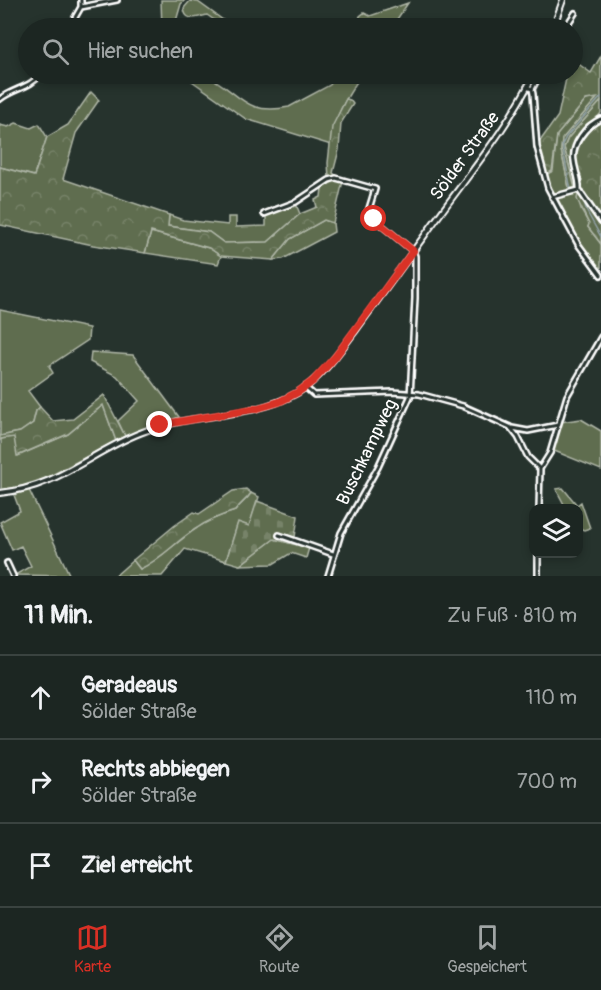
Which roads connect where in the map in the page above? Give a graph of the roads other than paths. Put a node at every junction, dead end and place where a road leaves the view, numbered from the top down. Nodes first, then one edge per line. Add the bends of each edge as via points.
1 (81, 0) edge
2 (117, 0) edge
3 (563, 0) edge
4 (81, 7) junction
5 (575, 13) dead end
6 (75, 18) edge
7 (557, 18) edge
8 (572, 18) edge
9 (32, 84) edge
10 (530, 84) edge
11 (532, 84) edge
12 (529, 88) junction
13 (0, 99) edge
14 (601, 119) edge
15 (579, 190) junction
16 (552, 197) junction
17 (264, 214) dead end
18 (601, 222) edge
19 (413, 251) junction
20 (601, 275) edge
21 (601, 337) edge
22 (305, 387) junction
23 (410, 393) junction
24 (558, 425) junction
25 (510, 427) junction
26 (540, 469) junction
27 (0, 493) edge
28 (539, 504) edge
29 (279, 535) dead end
30 (333, 554) junction
31 (538, 558) edge
32 (7, 563) dead end
33 (13, 576) edge
34 (328, 576) edge
35 (538, 576) edge

1 - 4 street
2 - 4 street
3 - 7 main road
4 - 6 street
5 - 8 street
9 - 13 street
10 - 12 main road, Sölder Straße
11 - 12 street
12 - 16 street via 537,147
12 - 19 main road, Sölder Straße
14 - 15 street via 592,124 576,145 573,155
15 - 16 street
15 - 18 street
16 - 20 street
17 - 19 street via 296,202 329,180 346,179 375,189 368,212
19 - 22 main road, Sölder Straße via 335,357
19 - 23 street, Buschkampweg via 416,298
21 - 24 street via 567,396
22 - 23 street via 314,395
22 - 27 main road, Sölder Straße via 279,402 258,408 160,425 114,445 57,478
23 - 25 street via 463,406
23 - 30 street, Buschkampweg via 378,467
24 - 25 street via 528,430
24 - 26 street via 550,453
25 - 26 street
26 - 28 street
29 - 30 street
30 - 34 street, Buschkampweg
31 - 35 street
32 - 33 street

